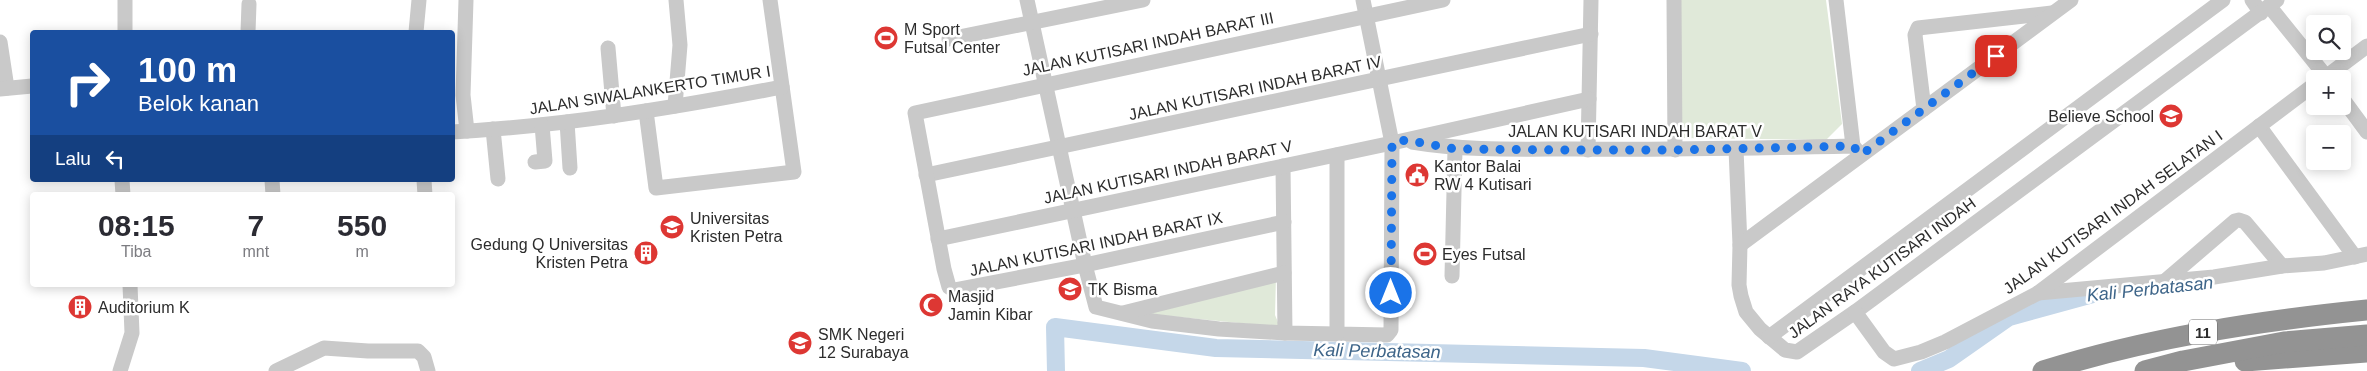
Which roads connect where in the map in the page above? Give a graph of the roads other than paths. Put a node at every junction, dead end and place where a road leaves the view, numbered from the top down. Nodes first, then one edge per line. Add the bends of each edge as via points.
1 (125, 0) edge
2 (419, 0) edge
3 (466, 0) edge
4 (676, 0) edge
5 (770, 0) edge
6 (1027, 0) edge
7 (1143, 0) edge
8 (1363, 0) edge
9 (1443, 0) edge
10 (1591, 0) edge
11 (1674, 0) edge
12 (1836, 0) edge
13 (2071, 0) edge
14 (2223, 0) edge
15 (2252, 0) edge
16 (249, 4) dead end
17 (2269, 6) edge
18 (2054, 13) junction
19 (1366, 16) junction
20 (1032, 23) junction
21 (125, 30) edge
22 (248, 30) edge
23 (416, 30) edge
24 (1590, 34) junction
25 (949, 39) dead end
26 (0, 42) edge
27 (2367, 46) edge
28 (608, 48) dead end
29 (2316, 70) edge
30 (2336, 70) edge
31 (1379, 79) junction
32 (1045, 84) junction
33 (30, 86) edge
34 (782, 87) junction
35 (4, 89) edge
36 (2306, 92) edge
37 (1589, 99) junction
38 (675, 106) junction
39 (1924, 109) junction
40 (646, 110) junction
41 (920, 110) joint
42 (2351, 110) edge
43 (614, 116) junction
44 (567, 122) junction
45 (542, 125) junction
46 (2259, 126) junction
47 (493, 129) junction
48 (460, 132) edge
49 (2367, 132) edge
50 (1399, 142) junction
51 (1059, 147) junction
52 (1455, 149) junction
53 (1736, 149) junction
54 (1588, 150) junction
55 (1675, 150) junction
56 (1857, 151) junction
57 (1337, 155) junction
58 (535, 162) dead end
59 (1283, 166) junction
60 (570, 168) dead end
61 (926, 175) junction
62 (498, 179) dead end
63 (1073, 210) junction
64 (1284, 222) junction
65 (938, 239) junction
66 (1740, 244) junction
67 (2361, 256) edge
68 (1084, 265) junction
69 (2282, 266) junction
70 (1284, 273) junction
71 (1452, 276) dead end
72 (2165, 281) junction
73 (130, 287) edge
74 (2038, 293) junction
75 (2367, 303) edge
76 (2367, 310) edge
77 (1855, 312) junction
78 (1119, 314) junction
79 (2284, 318) junction
80 (1284, 333) junction
81 (1337, 334) junction
82 (2367, 335) edge
83 (1769, 337) junction
84 (2367, 352) edge
85 (2183, 361) junction
86 (120, 371) edge
87 (276, 371) edge
88 (428, 371) edge
89 (2043, 371) edge
90 (2145, 371) edge

1 - 21 street
2 - 23 street
3 - 48 street, JALAN SIWALANKERTO TIMUR I
4 - 38 street via 680,45
5 - 34 street, JALAN SIWALANKERTO TIMUR I
6 - 20 street
7 - 20 street
8 - 19 street
9 - 19 street, JALAN KUTISARI INDAH BARAT III
10 - 24 street
11 - 55 street
12 - 56 street
13 - 18 street
14 - 83 street, JALAN RAYA KUTISARI INDAH
15 - 17 street
16 - 22 street
17 - 29 street
17 - 77 street, JALAN RAYA KUTISARI INDAH
18 - 39 street
18 - 39 street via 1918,28 1915,36
19 - 31 street
19 - 32 street, JALAN KUTISARI INDAH BARAT III
20 - 25 street
20 - 32 street
24 - 31 street, JALAN KUTISARI INDAH BARAT IV
24 - 37 street
26 - 35 street
27 - 30 street, JALAN KUTISARI INDAH SELATAN I
28 - 43 street
31 - 50 street
31 - 51 street, JALAN KUTISARI INDAH BARAT IV
32 - 41 street, JALAN KUTISARI INDAH BARAT III
32 - 51 street
33 - 35 street
34 - 38 street, JALAN SIWALANKERTO TIMUR I
34 - 40 street via 794,172 656,188
36 - 46 street, JALAN KUTISARI INDAH SELATAN I
37 - 50 street, JALAN KUTISARI INDAH BARAT V
37 - 54 street
38 - 40 street, JALAN SIWALANKERTO TIMUR I
39 - 56 street
40 - 43 street, JALAN SIWALANKERTO TIMUR I
41 - 61 street, JALAN KUTISARI INDAH BARAT IX via 915,112 915,116
42 - 49 street
43 - 44 street, JALAN SIWALANKERTO TIMUR I
44 - 45 street, JALAN SIWALANKERTO TIMUR I
44 - 60 street
45 - 47 street, JALAN SIWALANKERTO TIMUR I
45 - 58 street via 545,161
46 - 67 street
46 - 74 street, JALAN KUTISARI INDAH SELATAN I
47 - 48 street, JALAN SIWALANKERTO TIMUR I
47 - 62 street
50 - 52 street, JALAN KUTISARI INDAH BARAT V
50 - 57 street, JALAN KUTISARI INDAH BARAT V
50 - 81 street via 1391,330 1385,336
51 - 61 street, JALAN KUTISARI INDAH BARAT IV
51 - 63 street
52 - 54 street, JALAN KUTISARI INDAH BARAT V
52 - 71 street
53 - 55 street, JALAN KUTISARI INDAH BARAT V
53 - 56 street, JALAN KUTISARI INDAH BARAT V
53 - 66 street
54 - 55 street, JALAN KUTISARI INDAH BARAT V
56 - 66 street
57 - 59 street, JALAN KUTISARI INDAH BARAT V
57 - 81 street
59 - 63 street, JALAN KUTISARI INDAH BARAT V
59 - 64 street
61 - 65 street, JALAN KUTISARI INDAH BARAT IX
63 - 65 street, JALAN KUTISARI INDAH BARAT V
63 - 68 street
64 - 68 street, JALAN KUTISARI INDAH BARAT IX
64 - 70 street
65 - 68 street, JALAN KUTISARI INDAH BARAT IX via 947,282 954,290
66 - 83 street via 1738,285 1742,301 1749,318
67 - 69 street
68 - 78 street via 1096,306
69 - 72 street
69 - 72 street via 2245,222 2239,220
70 - 78 street
70 - 80 street
72 - 74 street
73 - 86 street via 132,333
74 - 77 street, JALAN KUTISARI INDAH SELATAN I via 1945,342 1897,360 1884,352
75 - 79 highway
76 - 79 highway, 11
77 - 83 street, JALAN RAYA KUTISARI INDAH via 1796,352 1784,350
78 - 80 street via 1204,328
79 - 89 highway, 11 via 2137,345
80 - 81 street
82 - 85 highway, 11 via 2284,342
84 - 85 highway via 2197,366
85 - 90 highway, 11
87 - 88 street via 324,348 418,351

